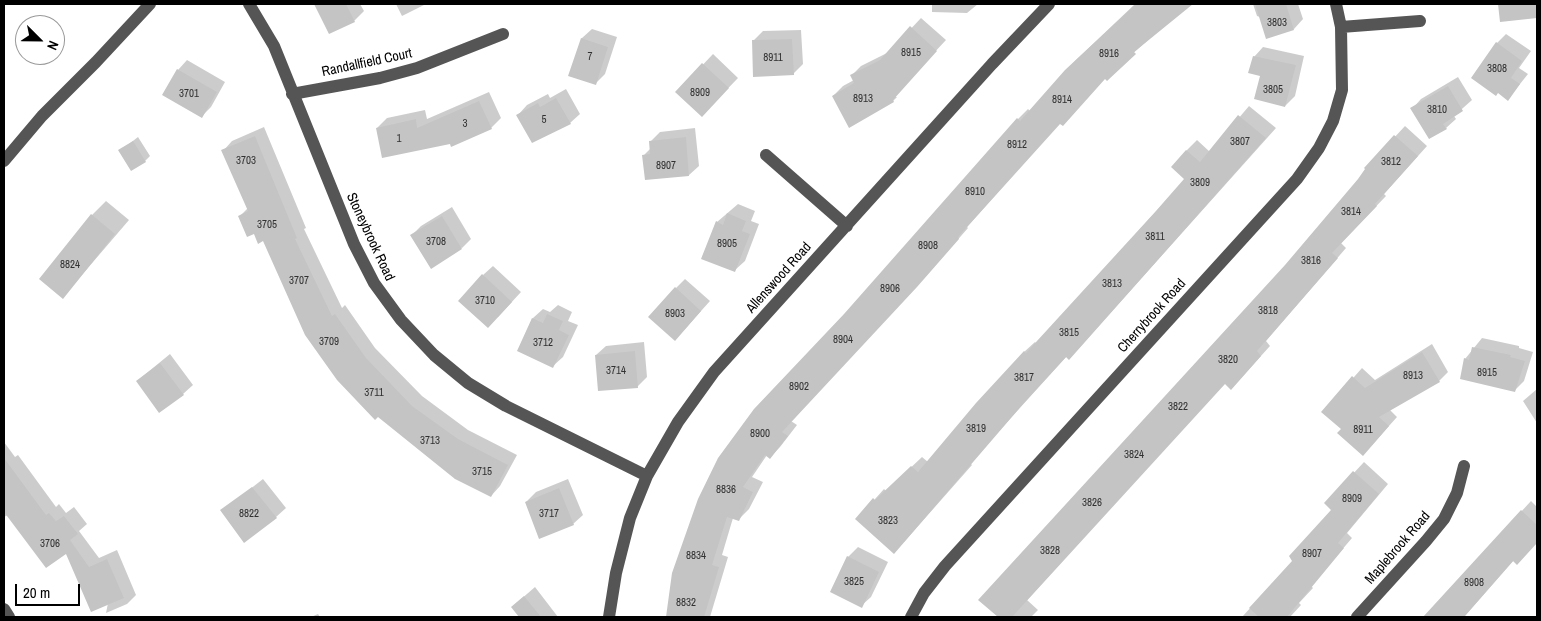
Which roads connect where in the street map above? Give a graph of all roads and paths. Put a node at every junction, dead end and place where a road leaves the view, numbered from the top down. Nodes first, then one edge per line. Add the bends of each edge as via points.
1 (150, 4) edge
2 (248, 4) edge
3 (1050, 4) edge
4 (1336, 4) edge
5 (1420, 21) dead end
6 (1341, 26) junction
7 (503, 34) dead end
8 (292, 94) junction
9 (766, 155) dead end
10 (4, 161) edge
11 (847, 226) junction
12 (1464, 466) dead end
13 (647, 476) junction
14 (4, 609) edge
15 (9, 617) edge
16 (609, 617) edge
17 (911, 617) edge
18 (1357, 617) edge

1 - 10 street via 42,116
2 - 8 street, Stoneybrook Road via 274,46
3 - 11 street, Allenswood Road
4 - 6 street, Cherrybrook Road
5 - 6 street
6 - 17 street, Cherrybrook Road via 1342,90 1332,121 1314,156 1297,179 945,566
7 - 8 street, Randallfield Court via 417,68
8 - 13 street, Stoneybrook Road via 354,244 374,283 401,320 434,355 468,384
9 - 11 street
11 - 13 street, Allenswood Road via 714,372 678,422
12 - 18 street, Maplebrook Road via 1457,493 1444,519
13 - 16 street, Allenswood Road via 630,518
14 - 15 street

